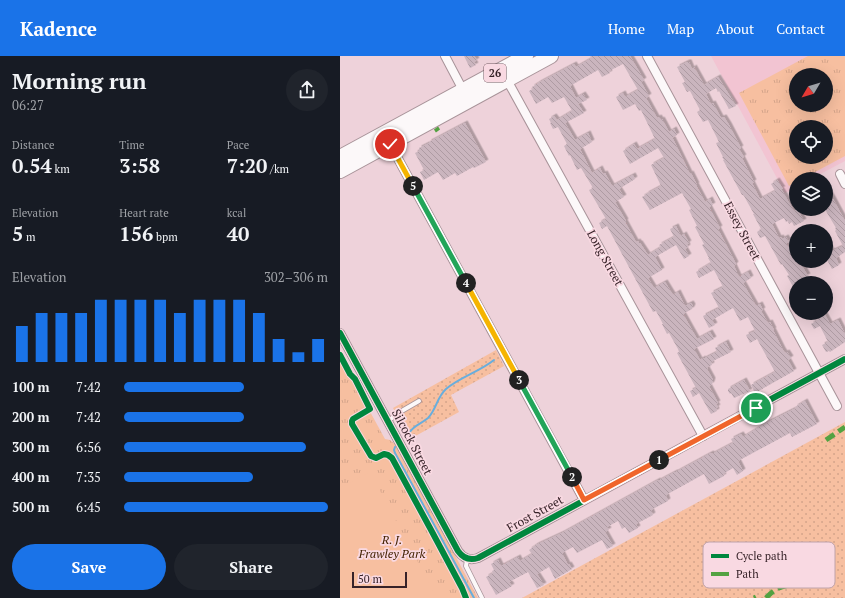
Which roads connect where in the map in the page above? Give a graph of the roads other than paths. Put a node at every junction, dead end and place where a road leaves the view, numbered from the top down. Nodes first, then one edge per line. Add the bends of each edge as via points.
1 (445, 56) edge
2 (526, 56) edge
3 (551, 56) edge
4 (647, 56) edge
5 (508, 80) junction
6 (466, 96) junction
7 (390, 144) junction
8 (340, 157) edge
9 (340, 171) edge
10 (840, 174) dead end
11 (845, 184) edge
12 (340, 333) edge
13 (845, 359) edge
14 (819, 373) junction
15 (420, 401) dead end
16 (837, 406) dead end
17 (388, 421) junction
18 (703, 436) junction
19 (584, 500) junction
20 (467, 559) junction
21 (482, 598) edge

1 - 6 street
2 - 6 highway, 26
3 - 5 highway, 26
4 - 14 street, Essey Street
5 - 6 highway, 26
5 - 18 street, Long Street
6 - 7 highway, 26
6 - 8 highway, 26
7 - 9 highway, 26
7 - 19 street
10 - 11 street
12 - 17 street, Silcock Street
13 - 14 street, Frost Street
14 - 16 street, Essey Street
14 - 18 street, Frost Street
15 - 17 lane
17 - 20 street, Silcock Street via 458,551
18 - 19 street, Frost Street
19 - 20 street, Frost Street via 478,558
20 - 21 lane via 466,566

